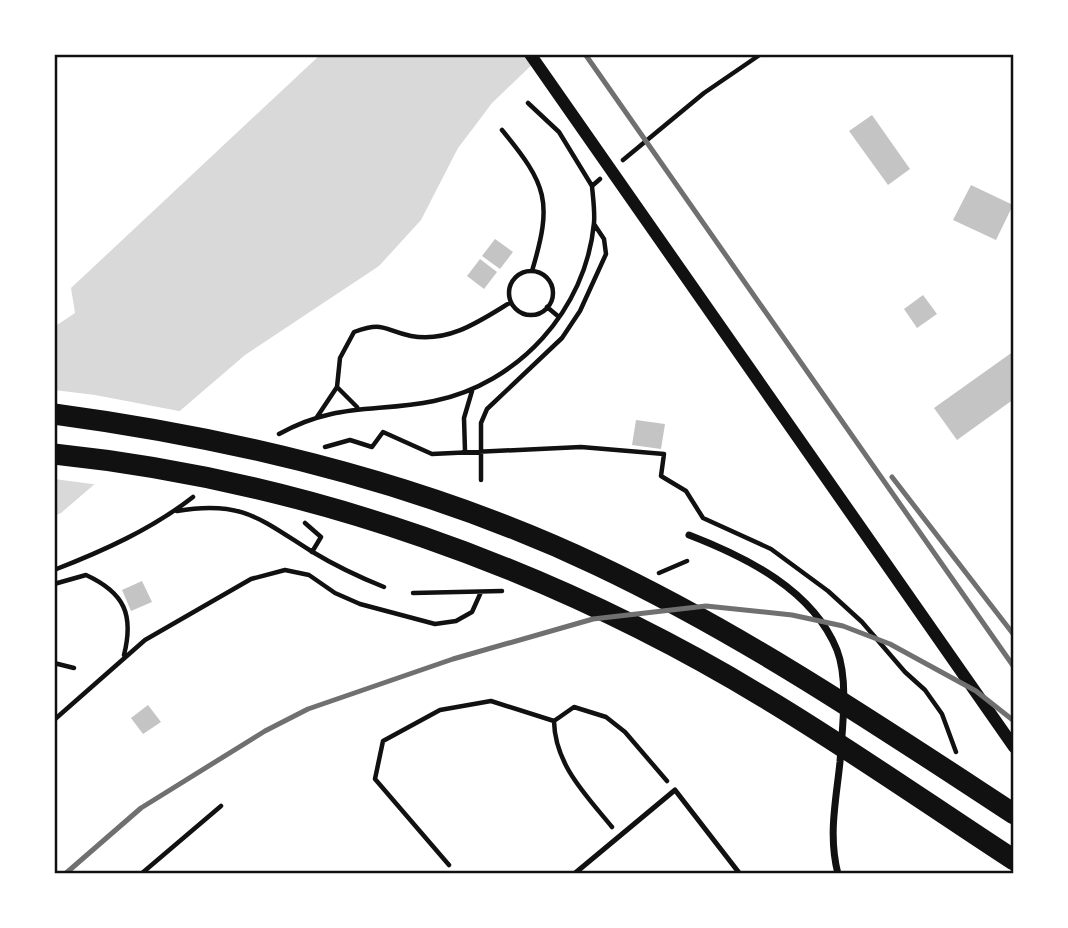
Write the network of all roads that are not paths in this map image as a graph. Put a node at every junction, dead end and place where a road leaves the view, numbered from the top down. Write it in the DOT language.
graph roads {
  1 [pos="530,54"];
  2 [pos="54,414"];
  3 [pos="54,454"];
  4 [pos="689,536"];
  5 [pos="1014,747"];
  6 [pos="1014,814"];
  7 [pos="1014,860"];
  8 [pos="574,874"];
  9 [pos="740,874"];
  10 [pos="838,874"];
  1 -- 5 [label="street"];
  2 -- 6 [label="highway"];
  3 -- 7 [label="highway"];
  4 -- 10 [label="street"];
  8 -- 9 [label="lane"];
}
